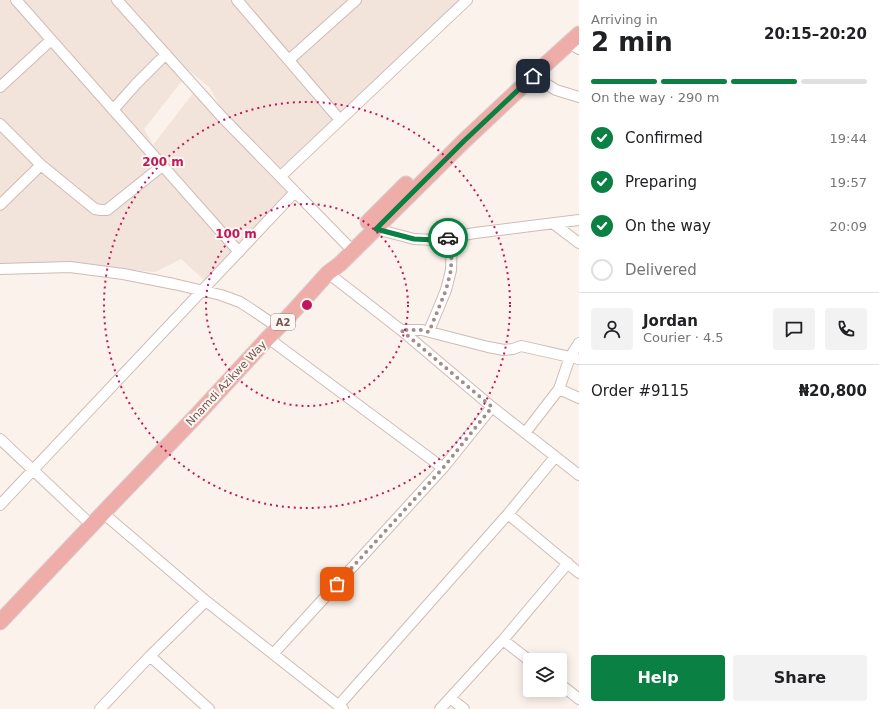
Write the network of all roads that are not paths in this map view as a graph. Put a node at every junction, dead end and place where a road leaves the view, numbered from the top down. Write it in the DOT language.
graph roads {
  1 [pos="16,0"];
  2 [pos="117,0"];
  3 [pos="356,0"];
  4 [pos="467,0"];
  5 [pos="240,1"];
  6 [pos="579,22"];
  7 [pos="51,40"];
  8 [pos="576,42"];
  9 [pos="166,54"];
  10 [pos="288,60"];
  11 [pos="533,76"];
  12 [pos="0,87"];
  13 [pos="579,97"];
  14 [pos="114,110"];
  15 [pos="340,120"];
  16 [pos="0,124"];
  17 [pos="41,165"];
  18 [pos="162,166"];
  19 [pos="281,176"];
  20 [pos="295,192"];
  21 [pos="0,205"];
  22 [pos="579,220"];
  23 [pos="554,224"];
  24 [pos="376,229"];
  25 [pos="452,237"];
  26 [pos="579,243"];
  27 [pos="347,245"];
  28 [pos="239,252"];
  29 [pos="0,269"];
  30 [pos="328,272"];
  31 [pos="202,290"];
  32 [pos="270,322"];
  33 [pos="401,330"];
  34 [pos="429,332"];
  35 [pos="268,338"];
  36 [pos="579,343"];
  37 [pos="574,358"];
  38 [pos="558,389"];
  39 [pos="579,398"];
  40 [pos="492,407"];
  41 [pos="525,433"];
  42 [pos="0,439"];
  43 [pos="555,457"];
  44 [pos="443,468"];
  45 [pos="33,469"];
  46 [pos="579,475"];
  47 [pos="0,505"];
  48 [pos="103,513"];
  49 [pos="508,514"];
  50 [pos="85,519"];
  51 [pos="568,563"];
  52 [pos="579,572"];
  53 [pos="206,601"];
  54 [pos="0,610"];
  55 [pos="0,622"];
  56 [pos="503,640"];
  57 [pos="273,654"];
  58 [pos="150,656"];
  59 [pos="523,656"];
  60 [pos="567,690"];
  61 [pos="450,698"];
  62 [pos="579,699"];
  63 [pos="203,707"];
  64 [pos="341,707"];
  65 [pos="100,709"];
  66 [pos="440,709"];
  67 [pos="464,709"];
  1 -- 7 [label="street"];
  2 -- 9 [label="street"];
  3 -- 10 [label="street"];
  4 -- 15 [label="street"];
  5 -- 10 [label="street"];
  6 -- 27 [label="highway, Nnamdi Azikwe Way / A2"];
  7 -- 12 [label="street"];
  7 -- 14 [label="street"];
  8 -- 11 [label="highway, Nnamdi Azikwe Way / A2"];
  9 -- 14 [label="street"];
  9 -- 19 [label="street"];
  10 -- 15 [label="street"];
  11 -- 13 [label="street"];
  11 -- 24 [label="highway, Nnamdi Azikwe Way / A2"];
  14 -- 18 [label="street"];
  15 -- 19 [label="street"];
  16 -- 17 [label="street"];
  17 -- 18 [label="street"];
  17 -- 21 [label="street"];
  18 -- 28 [label="street"];
  19 -- 20 [label="street"];
  20 -- 27 [label="street"];
  20 -- 28 [label="street"];
  22 -- 23 [label="street"];
  23 -- 25 [label="street"];
  23 -- 26 [label="street"];
  24 -- 25 [label="street"];
  24 -- 30 [label="highway, Nnamdi Azikwe Way / A2"];
  25 -- 34 [label="street"];
  27 -- 32 [label="highway, Nnamdi Azikwe Way / A2"];
  28 -- 31 [label="street"];
  29 -- 31 [label="street"];
  30 -- 33 [label="street"];
  30 -- 35 [label="highway, Nnamdi Azikwe Way / A2"];
  31 -- 32 [label="street"];
  31 -- 45 [label="street"];
  32 -- 50 [label="highway, Nnamdi Azikwe Way / A2"];
  33 -- 34 [label="street"];
  33 -- 40 [label="street"];
  34 -- 37 [label="street"];
  35 -- 44 [label="street"];
  35 -- 48 [label="highway, Nnamdi Azikwe Way / A2"];
  36 -- 37 [label="street"];
  37 -- 38 [label="street"];
  38 -- 39 [label="street"];
  38 -- 41 [label="street"];
  40 -- 41 [label="street"];
  40 -- 44 [label="street"];
  41 -- 43 [label="street"];
  42 -- 45 [label="street"];
  43 -- 46 [label="street"];
  43 -- 49 [label="street"];
  44 -- 57 [label="street"];
  45 -- 47 [label="street"];
  45 -- 50 [label="street"];
  48 -- 53 [label="street"];
  48 -- 55 [label="highway, Nnamdi Azikwe Way / A2"];
  49 -- 51 [label="street"];
  49 -- 64 [label="street"];
  50 -- 54 [label="highway, Nnamdi Azikwe Way / A2"];
  51 -- 52 [label="street"];
  51 -- 56 [label="street"];
  53 -- 57 [label="street"];
  53 -- 58 [label="street"];
  56 -- 59 [label="street"];
  56 -- 61 [label="street"];
  57 -- 64 [label="street"];
  58 -- 63 [label="street"];
  58 -- 65 [label="street"];
  60 -- 62 [label="street"];
  61 -- 66 [label="street"];
  61 -- 67 [label="street"];
}
